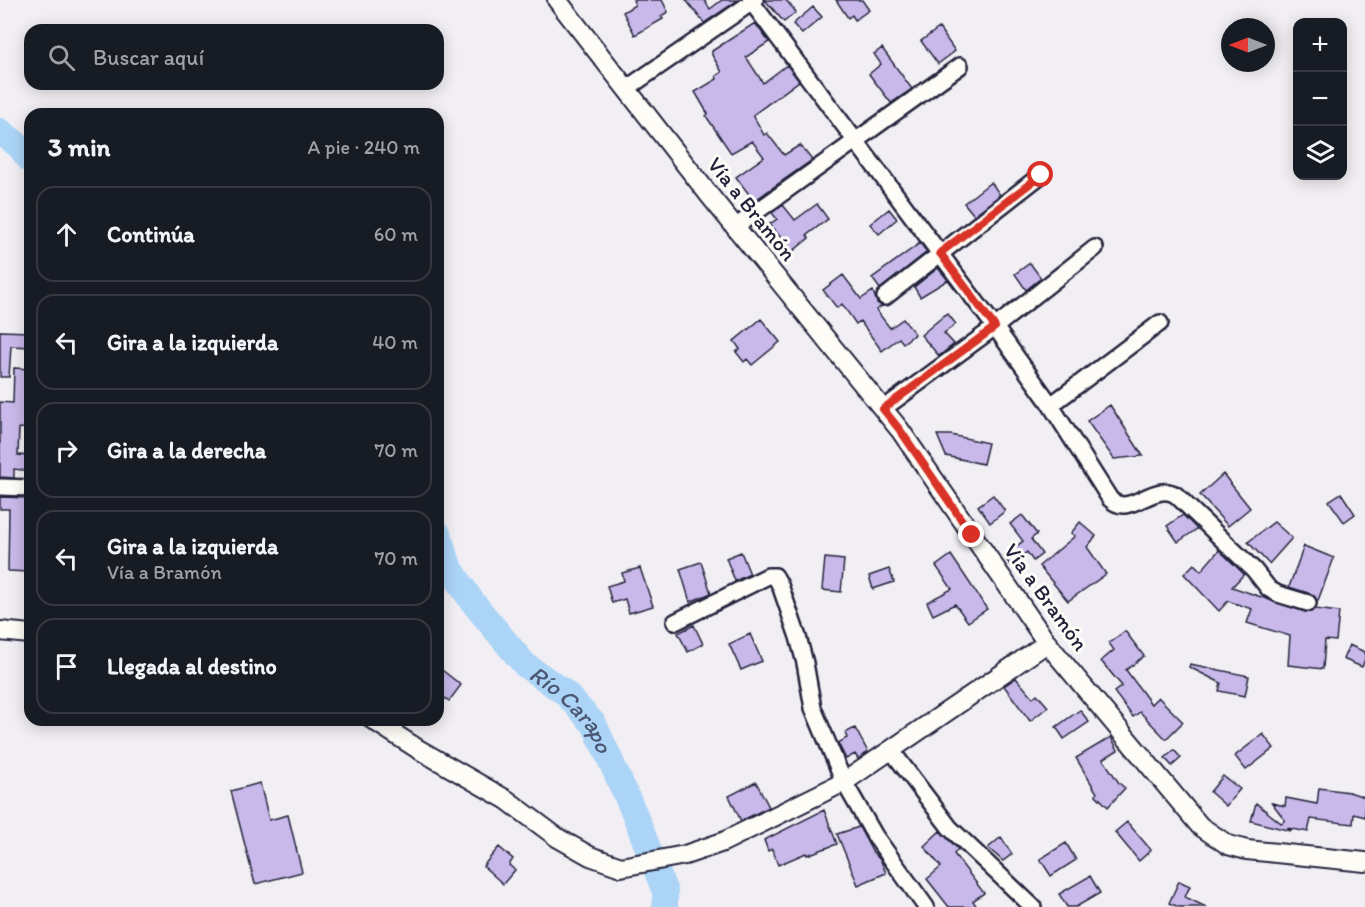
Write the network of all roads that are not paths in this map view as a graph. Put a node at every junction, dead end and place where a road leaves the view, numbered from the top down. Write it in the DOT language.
graph roads {
  1 [pos="556,0"];
  2 [pos="753,1"];
  3 [pos="960,66"];
  4 [pos="626,89"];
  5 [pos="856,141"];
  6 [pos="1041,175"];
  7 [pos="735,227"];
  8 [pos="1095,248"];
  9 [pos="940,253"];
  10 [pos="885,297"];
  11 [pos="1160,323"];
  12 [pos="995,327"];
  13 [pos="1051,405"];
  14 [pos="883,409"];
  15 [pos="0,487"];
  16 [pos="24,488"];
  17 [pos="1308,603"];
  18 [pos="675,622"];
  19 [pos="0,631"];
  20 [pos="24,633"];
  21 [pos="1047,643"];
  22 [pos="382,726"];
  23 [pos="891,750"];
  24 [pos="844,782"];
  25 [pos="1365,862"];
  26 [pos="926,907"];
  27 [pos="1033,907"];
  1 -- 4 [label="street, Vía a Bramón"];
  2 -- 4 [label="street"];
  2 -- 5 [label="street"];
  3 -- 5 [label="street"];
  4 -- 7 [label="street, Vía a Bramón"];
  5 -- 7 [label="street"];
  5 -- 9 [label="street"];
  6 -- 9 [label="street"];
  7 -- 14 [label="street, Vía a Bramón"];
  8 -- 12 [label="street"];
  9 -- 10 [label="street"];
  9 -- 12 [label="street"];
  11 -- 13 [label="street"];
  12 -- 13 [label="street"];
  12 -- 14 [label="street"];
  13 -- 17 [label="street"];
  14 -- 21 [label="street, Vía a Bramón"];
  15 -- 16 [label="street"];
  18 -- 24 [label="street"];
  19 -- 20 [label="street"];
  21 -- 23 [label="street"];
  21 -- 25 [label="street, Vía a Bramón"];
  22 -- 24 [label="street"];
  23 -- 24 [label="street"];
  23 -- 27 [label="street"];
  24 -- 26 [label="street"];
}
